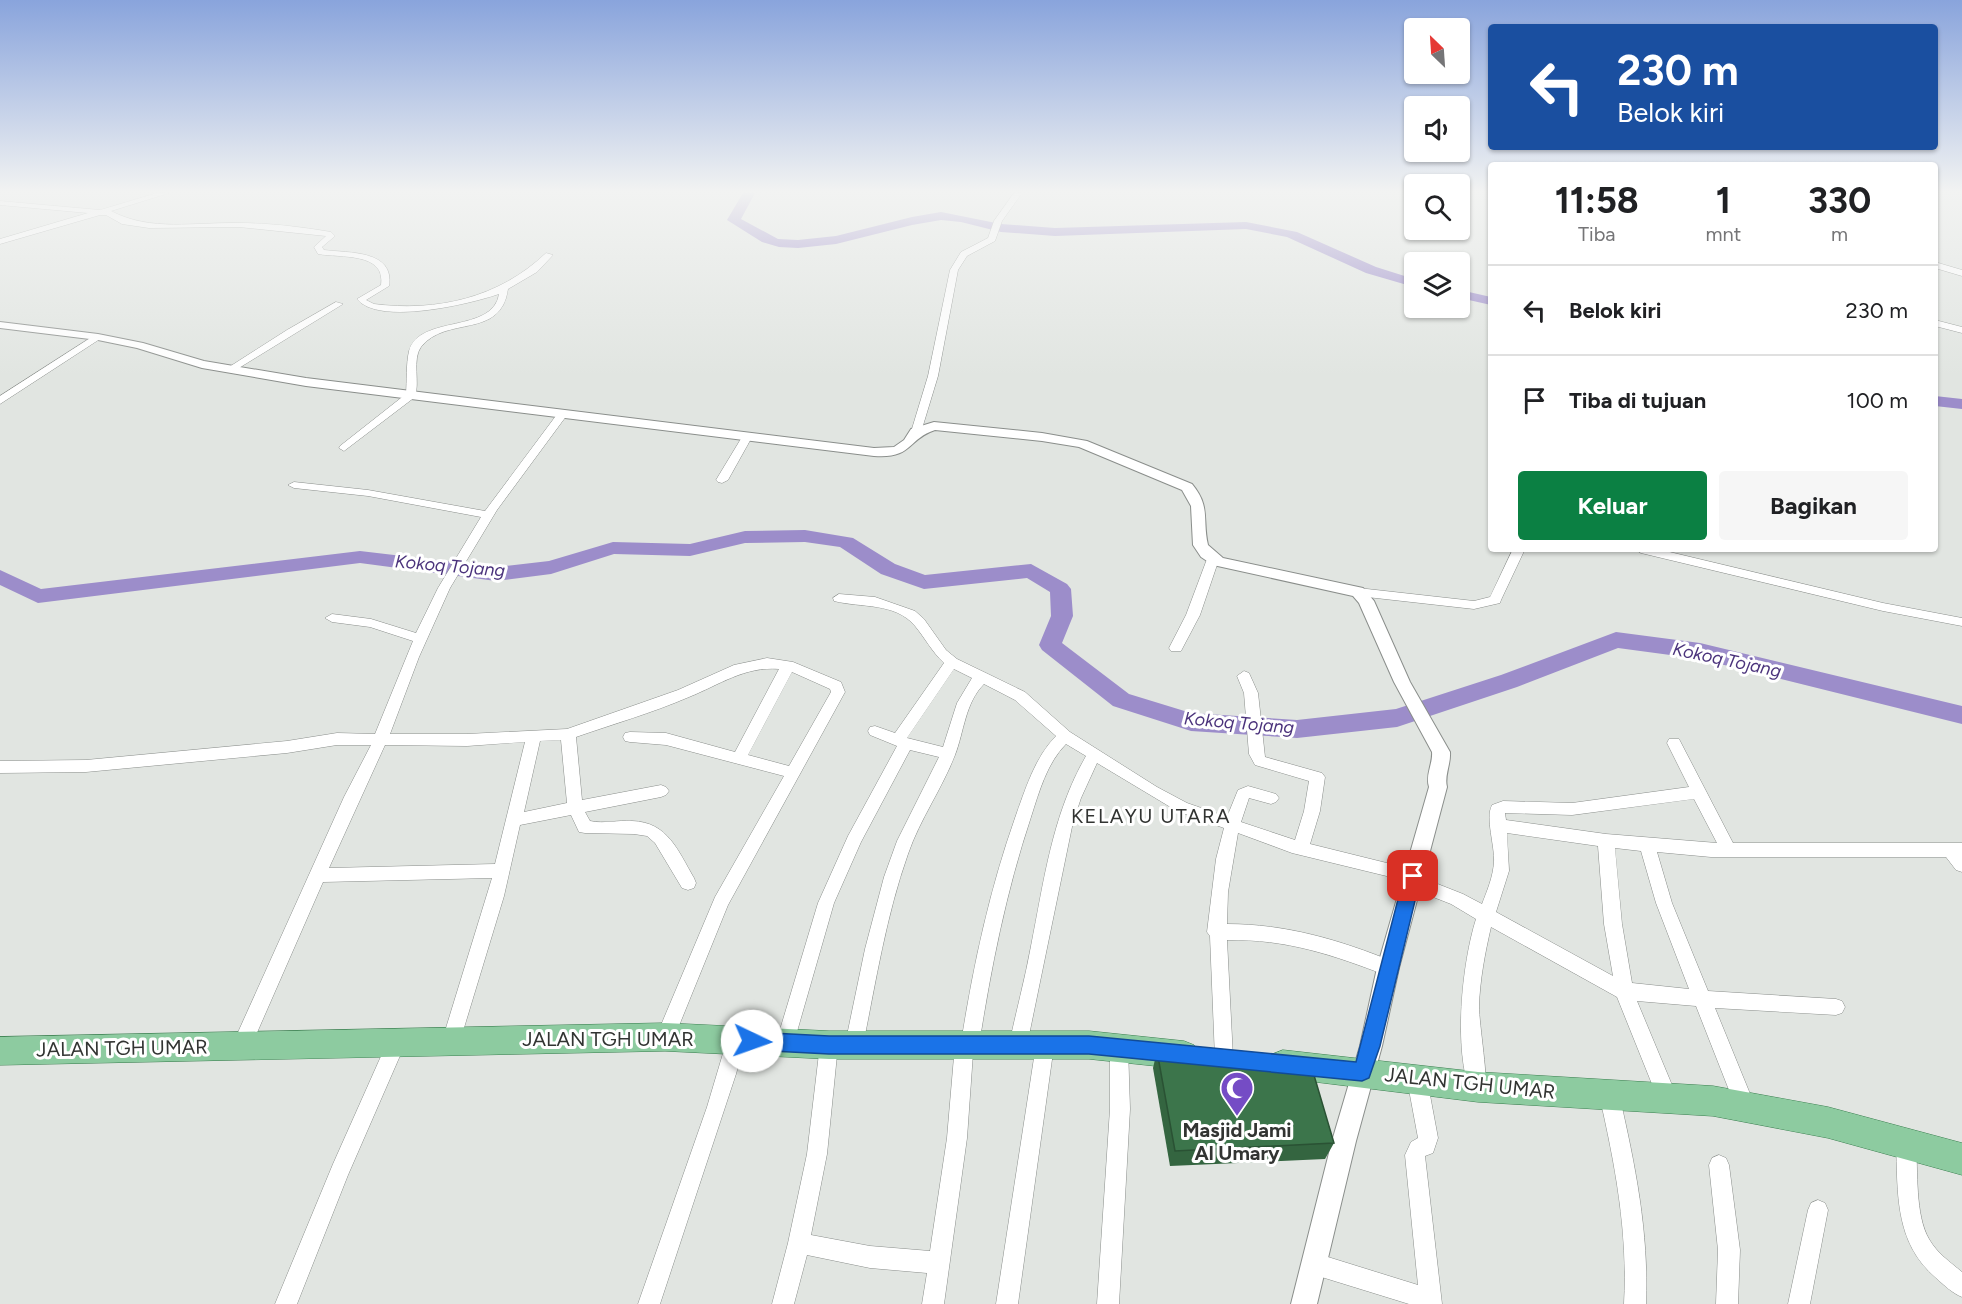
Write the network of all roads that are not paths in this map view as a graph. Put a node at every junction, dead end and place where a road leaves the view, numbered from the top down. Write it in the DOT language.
graph roads {
  1 [pos="336,254"];
  2 [pos="964,254"];
  3 [pos="549,255"];
  4 [pos="1938,266"];
  5 [pos="1962,273"];
  6 [pos="504,289"];
  7 [pos="339,304"];
  8 [pos="1938,324"];
  9 [pos="0,325"];
  10 [pos="1962,330"];
  11 [pos="98,337"];
  12 [pos="231,369"];
  13 [pos="411,395"];
  14 [pos="0,401"];
  15 [pos="562,416"];
  16 [pos="916,432"];
  17 [pos="747,437"];
  18 [pos="344,448"];
  19 [pos="722,480"];
  20 [pos="294,485"];
  21 [pos="488,515"];
  22 [pos="1518,552"];
  23 [pos="1654,552"];
  24 [pos="1213,559"];
  25 [pos="1358,592"];
  26 [pos="839,598"];
  27 [pos="332,618"];
  28 [pos="1962,622"];
  29 [pos="420,639"];
  30 [pos="1176,648"];
  31 [pos="952,662"];
  32 [pos="788,665"];
  33 [pos="1244,676"];
  34 [pos="982,677"];
  35 [pos="875,731"];
  36 [pos="568,734"];
  37 [pos="1065,736"];
  38 [pos="630,737"];
  39 [pos="533,738"];
  40 [pos="380,741"];
  41 [pos="902,742"];
  42 [pos="1674,743"];
  43 [pos="1095,753"];
  44 [pos="948,754"];
  45 [pos="740,758"];
  46 [pos="0,767"];
  47 [pos="791,772"];
  48 [pos="661,791"];
  49 [pos="1700,792"];
  50 [pos="1271,798"];
  51 [pos="575,808"];
  52 [pos="514,820"];
  53 [pos="1232,826"];
  54 [pos="1500,826"];
  55 [pos="1606,841"];
  56 [pos="1647,845"];
  57 [pos="1301,848"];
  58 [pos="1728,850"];
  59 [pos="1956,850"];
  60 [pos="1962,865"];
  61 [pos="501,871"];
  62 [pos="317,875"];
  63 [pos="1412,879"];
  64 [pos="688,883"];
  65 [pos="1486,915"];
  66 [pos="1216,932"];
  67 [pos="1388,968"];
  68 [pos="1624,991"];
  69 [pos="1701,998"];
  70 [pos="1836,1007"];
  71 [pos="665,1037"];
  72 [pos="736,1040"];
  73 [pos="451,1041"];
  74 [pos="397,1042"];
  75 [pos="785,1043"];
  76 [pos="242,1045"];
  77 [pos="842,1045"];
  78 [pos="967,1045"];
  79 [pos="1031,1045"];
  80 [pos="1119,1048"];
  81 [pos="0,1051"];
  82 [pos="1243,1060"];
  83 [pos="1362,1072"];
  84 [pos="1417,1079"];
  85 [pos="1478,1087"];
  86 [pos="1609,1094"];
  87 [pos="1667,1097"];
  88 [pos="1745,1106"];
  89 [pos="1906,1143"];
  90 [pos="1962,1159"];
  91 [pos="1719,1165"];
  92 [pos="1818,1210"];
  93 [pos="800,1243"];
  94 [pos="939,1263"];
  95 [pos="1315,1264"];
  96 [pos="1962,1286"];
  97 [pos="1431,1302"];
  98 [pos="286,1304"];
  99 [pos="649,1304"];
  100 [pos="783,1304"];
  101 [pos="933,1304"];
  102 [pos="1007,1304"];
  103 [pos="1108,1304"];
  104 [pos="1304,1304"];
  105 [pos="1635,1304"];
  106 [pos="1727,1304"];
  107 [pos="1799,1304"];
  1 -- 6 [label="street"];
  2 -- 16 [label="street"];
  3 -- 6 [label="street"];
  4 -- 5 [label="street"];
  6 -- 13 [label="street"];
  7 -- 12 [label="street"];
  8 -- 10 [label="street"];
  9 -- 11 [label="street"];
  11 -- 12 [label="street"];
  11 -- 14 [label="street"];
  12 -- 13 [label="street"];
  13 -- 15 [label="street"];
  13 -- 18 [label="street"];
  15 -- 17 [label="street"];
  15 -- 21 [label="street"];
  16 -- 17 [label="street"];
  16 -- 24 [label="street"];
  17 -- 19 [label="street"];
  20 -- 21 [label="street"];
  21 -- 29 [label="street"];
  22 -- 25 [label="street"];
  23 -- 28 [label="street"];
  24 -- 25 [label="street"];
  24 -- 30 [label="street"];
  25 -- 63 [label="street"];
  26 -- 31 [label="street"];
  27 -- 29 [label="street"];
  29 -- 40 [label="street"];
  31 -- 34 [label="street"];
  31 -- 41 [label="street"];
  32 -- 36 [label="street"];
  32 -- 45 [label="street"];
  32 -- 47 [label="street"];
  33 -- 57 [label="street"];
  34 -- 37 [label="street"];
  34 -- 44 [label="street"];
  35 -- 41 [label="street"];
  36 -- 39 [label="street"];
  36 -- 51 [label="street"];
  37 -- 43 [label="street"];
  37 -- 78 [label="street"];
  38 -- 45 [label="street"];
  39 -- 40 [label="street"];
  39 -- 52 [label="street"];
  40 -- 46 [label="street"];
  40 -- 62 [label="street"];
  41 -- 44 [label="street"];
  41 -- 75 [label="street"];
  42 -- 49 [label="street"];
  43 -- 53 [label="street"];
  43 -- 79 [label="street"];
  44 -- 77 [label="street"];
  45 -- 47 [label="street"];
  47 -- 71 [label="street"];
  48 -- 51 [label="street"];
  49 -- 54 [label="street"];
  49 -- 58 [label="street"];
  50 -- 53 [label="street"];
  51 -- 52 [label="street"];
  51 -- 64 [label="street"];
  52 -- 61 [label="street"];
  53 -- 57 [label="street"];
  53 -- 66 [label="street"];
  54 -- 55 [label="street"];
  54 -- 65 [label="street"];
  55 -- 56 [label="street"];
  55 -- 68 [label="street"];
  56 -- 58 [label="street"];
  56 -- 69 [label="street"];
  57 -- 63 [label="street"];
  58 -- 59 [label="street"];
  59 -- 60 [label="street"];
  61 -- 62 [label="street"];
  61 -- 73 [label="street"];
  62 -- 76 [label="street"];
  63 -- 65 [label="street"];
  63 -- 67 [label="street"];
  65 -- 68 [label="street"];
  65 -- 85 [label="street"];
  66 -- 67 [label="street"];
  66 -- 82 [label="street"];
  67 -- 83 [label="street"];
  68 -- 69 [label="street"];
  68 -- 87 [label="street"];
  69 -- 70 [label="street"];
  69 -- 88 [label="street"];
  71 -- 72 [label="main road, JALAN TGH UMAR"];
  71 -- 73 [label="main road, JALAN TGH UMAR"];
  72 -- 75 [label="main road, JALAN TGH UMAR"];
  72 -- 99 [label="street"];
  73 -- 74 [label="main road, JALAN TGH UMAR"];
  74 -- 76 [label="main road, JALAN TGH UMAR"];
  74 -- 98 [label="street"];
  75 -- 77 [label="main road, JALAN TGH UMAR"];
  76 -- 81 [label="main road, JALAN TGH UMAR"];
  77 -- 78 [label="main road, JALAN TGH UMAR"];
  77 -- 93 [label="street"];
  78 -- 79 [label="main road, JALAN TGH UMAR"];
  78 -- 94 [label="street"];
  79 -- 80 [label="main road, JALAN TGH UMAR"];
  79 -- 102 [label="street"];
  80 -- 82 [label="main road, JALAN TGH UMAR"];
  80 -- 103 [label="street"];
  82 -- 83 [label="main road, JALAN TGH UMAR"];
  83 -- 84 [label="main road, JALAN TGH UMAR"];
  83 -- 95 [label="street"];
  84 -- 85 [label="main road, JALAN TGH UMAR"];
  84 -- 97 [label="street"];
  85 -- 86 [label="main road, JALAN TGH UMAR"];
  86 -- 87 [label="main road, JALAN TGH UMAR"];
  86 -- 105 [label="street"];
  87 -- 88 [label="main road, JALAN TGH UMAR"];
  88 -- 89 [label="main road, JALAN TGH UMAR"];
  89 -- 90 [label="main road, JALAN TGH UMAR"];
  89 -- 96 [label="street"];
  91 -- 106 [label="street"];
  92 -- 107 [label="street"];
  93 -- 94 [label="street"];
  93 -- 100 [label="street"];
  94 -- 101 [label="street"];
  95 -- 97 [label="street"];
  95 -- 104 [label="street"];
}
